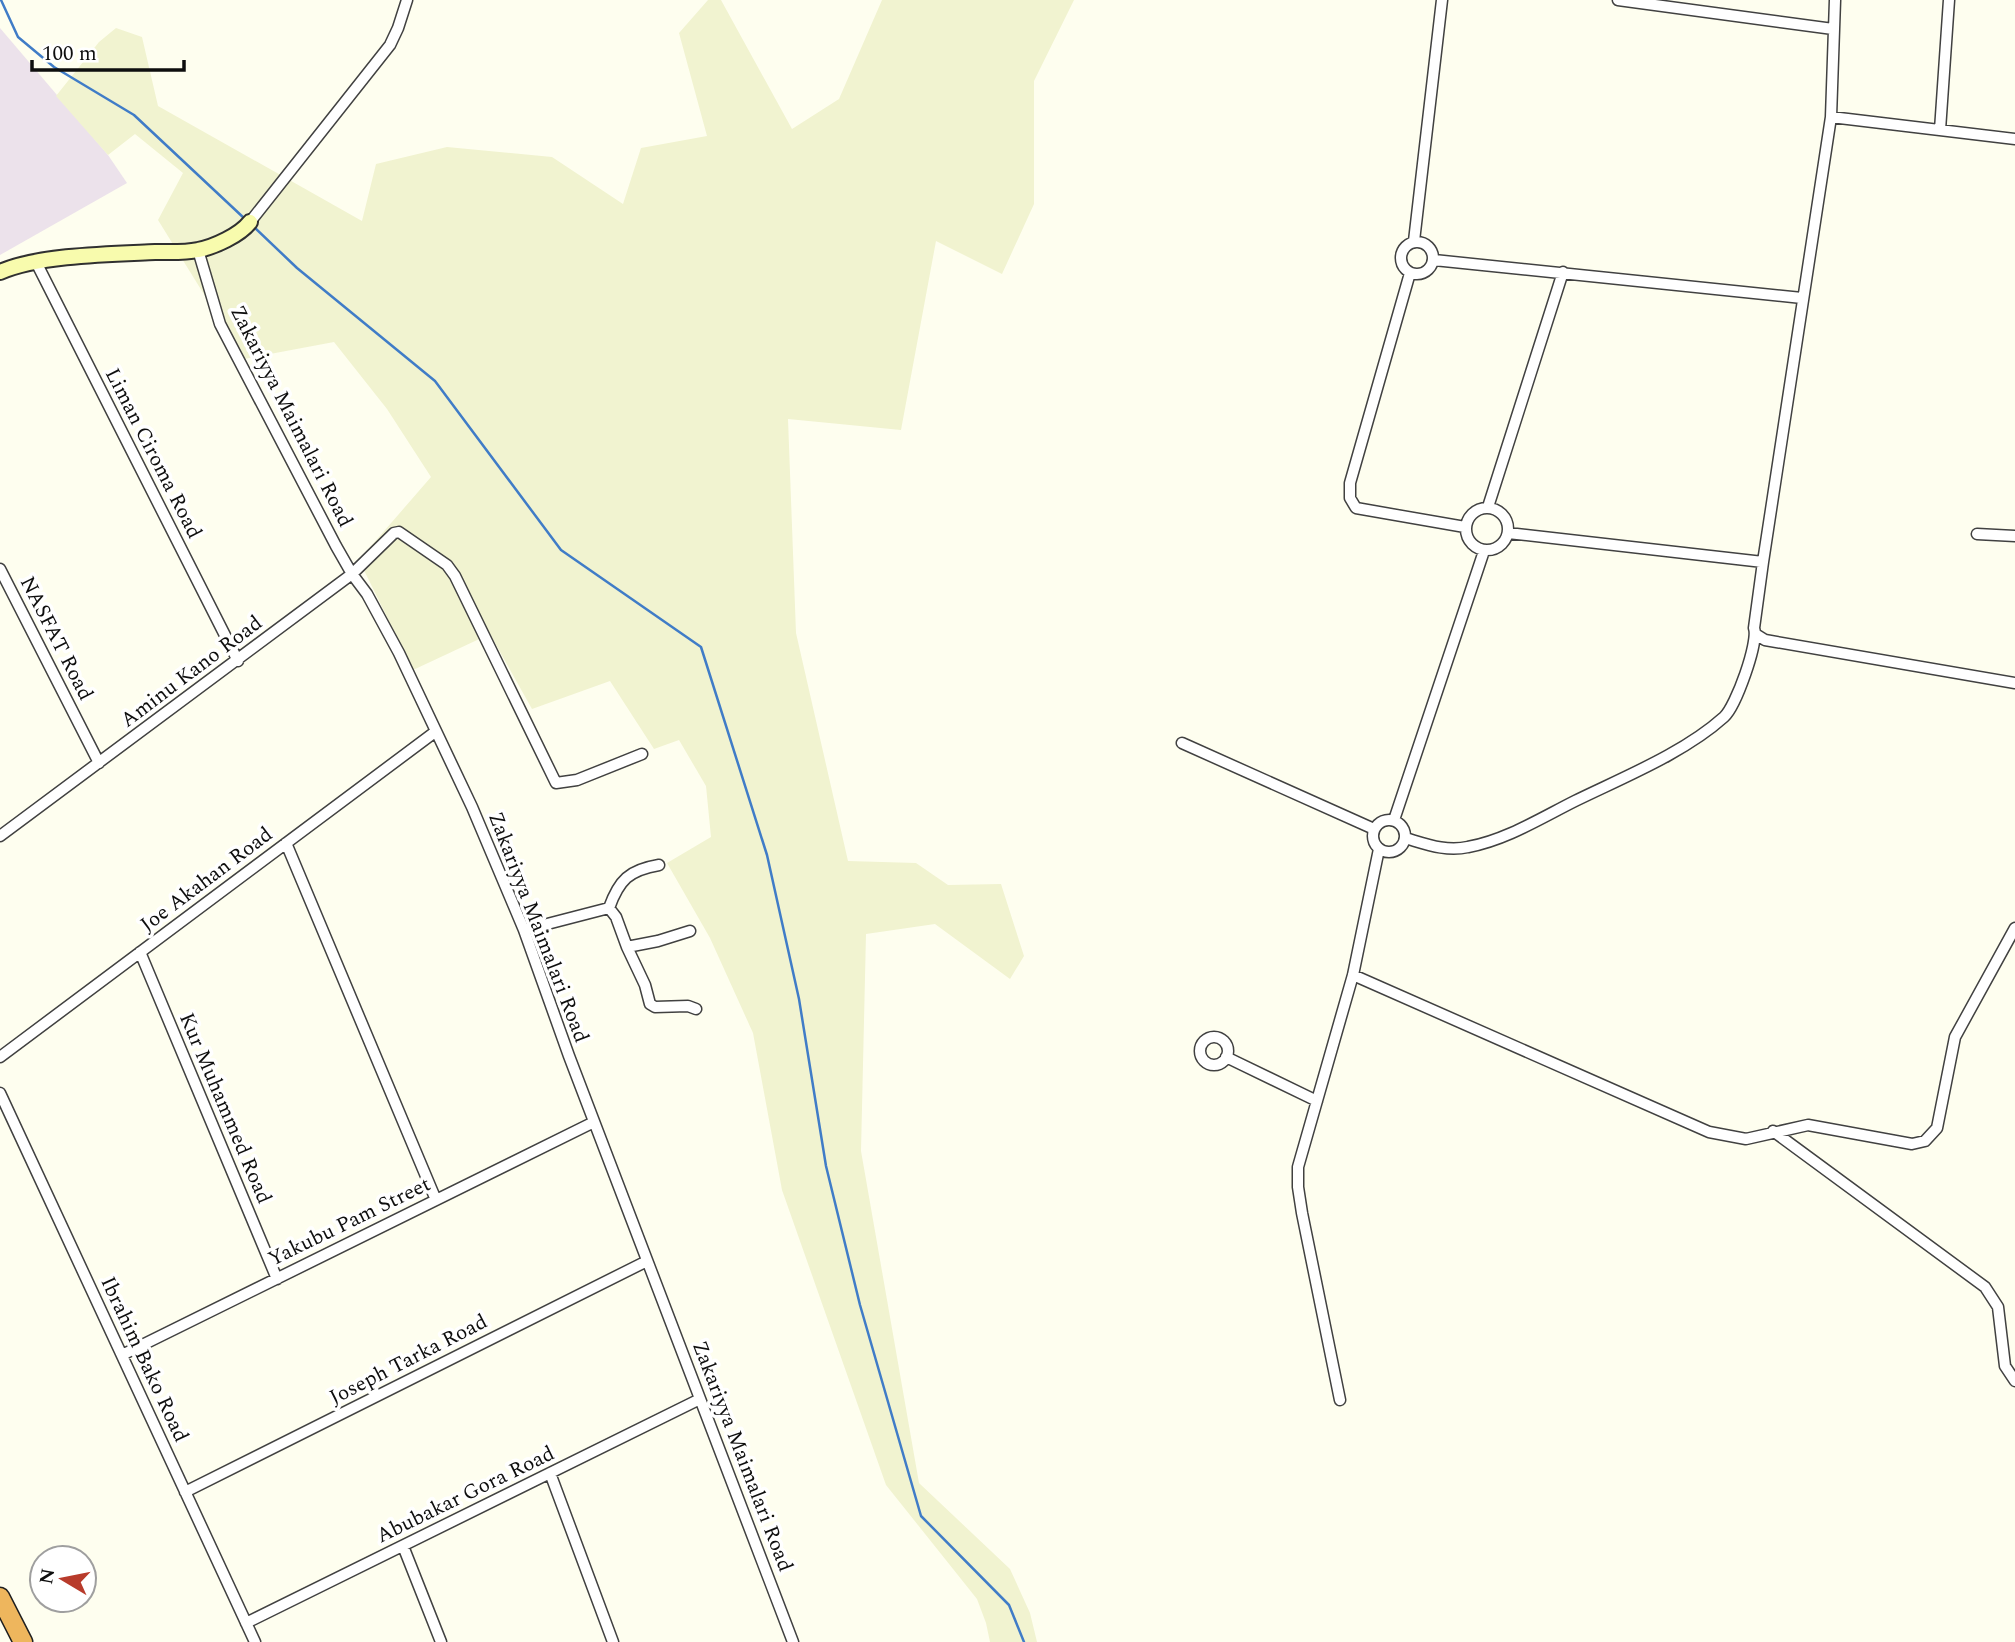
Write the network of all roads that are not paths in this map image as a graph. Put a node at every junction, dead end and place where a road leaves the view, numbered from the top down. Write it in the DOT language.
graph roads {
  1 [pos="407,0"];
  2 [pos="1442,0"];
  3 [pos="1618,0"];
  4 [pos="1835,0"];
  5 [pos="1949,0"];
  6 [pos="1833,29"];
  7 [pos="1830,117"];
  8 [pos="1940,130"];
  9 [pos="2015,139"];
  10 [pos="247,226"];
  11 [pos="1414,241"];
  12 [pos="198,250"];
  13 [pos="1434,260"];
  14 [pos="36,262"];
  15 [pos="0,272"];
  16 [pos="1563,272"];
  17 [pos="1410,273"];
  18 [pos="1802,298"];
  19 [pos="1488,508"];
  20 [pos="1465,527"];
  21 [pos="1508,533"];
  22 [pos="1977,534"];
  23 [pos="2015,536"];
  24 [pos="1484,551"];
  25 [pos="1763,562"];
  26 [pos="0,569"];
  27 [pos="352,574"];
  28 [pos="1757,635"];
  29 [pos="238,661"];
  30 [pos="2015,683"];
  31 [pos="435,732"];
  32 [pos="1182,743"];
  33 [pos="642,754"];
  34 [pos="99,763"];
  35 [pos="1394,820"];
  36 [pos="1374,829"];
  37 [pos="0,836"];
  38 [pos="1405,838"];
  39 [pos="286,843"];
  40 [pos="1379,849"];
  41 [pos="659,865"];
  42 [pos="609,908"];
  43 [pos="2015,928"];
  44 [pos="524,930"];
  45 [pos="690,931"];
  46 [pos="626,947"];
  47 [pos="140,952"];
  48 [pos="1353,975"];
  49 [pos="696,1009"];
  50 [pos="0,1057"];
  51 [pos="1226,1057"];
  52 [pos="0,1093"];
  53 [pos="1317,1101"];
  54 [pos="594,1122"];
  55 [pos="1773,1131"];
  56 [pos="436,1200"];
  57 [pos="647,1261"];
  58 [pos="277,1279"];
  59 [pos="122,1355"];
  60 [pos="2015,1381"];
  61 [pos="700,1399"];
  62 [pos="1340,1400"];
  63 [pos="550,1473"];
  64 [pos="185,1492"];
  65 [pos="403,1546"];
  66 [pos="0,1597"];
  67 [pos="246,1623"];
  68 [pos="0,1624"];
  69 [pos="9,1642"];
  70 [pos="23,1642"];
  71 [pos="255,1642"];
  72 [pos="441,1642"];
  73 [pos="613,1642"];
  74 [pos="793,1642"];
  1 -- 10 [label="street"];
  2 -- 11 [label="street"];
  3 -- 6 [label="street"];
  4 -- 6 [label="street"];
  5 -- 8 [label="street"];
  6 -- 7 [label="street"];
  7 -- 8 [label="street"];
  7 -- 18 [label="street"];
  8 -- 9 [label="street"];
  10 -- 12 [label="street"];
  11 -- 13 [label="street"];
  11 -- 17 [label="street"];
  12 -- 14 [label="street"];
  12 -- 27 [label="street, Zakariyya Maimalari Road"];
  13 -- 16 [label="street"];
  13 -- 17 [label="street"];
  14 -- 15 [label="street"];
  14 -- 29 [label="street, Liman Ciroma Road"];
  16 -- 18 [label="street"];
  16 -- 19 [label="street"];
  17 -- 20 [label="street"];
  18 -- 25 [label="street"];
  19 -- 20 [label="street"];
  19 -- 21 [label="street"];
  20 -- 24 [label="street"];
  21 -- 24 [label="street"];
  21 -- 25 [label="street"];
  22 -- 23 [label="street"];
  24 -- 35 [label="street"];
  25 -- 28 [label="street"];
  26 -- 34 [label="street, NASFAT Road"];
  27 -- 29 [label="street, Aminu Kano Road"];
  27 -- 31 [label="street, Zakariyya Maimalari Road"];
  27 -- 33 [label="street, Aminu Kano Road"];
  28 -- 30 [label="street"];
  28 -- 38 [label="street"];
  29 -- 34 [label="street, Aminu Kano Road"];
  31 -- 39 [label="street, Joe Akahan Road"];
  31 -- 44 [label="street, Zakariyya Maimalari Road"];
  32 -- 36 [label="street"];
  34 -- 37 [label="street, Aminu Kano Road"];
  35 -- 36 [label="street"];
  35 -- 38 [label="street"];
  36 -- 40 [label="street"];
  38 -- 40 [label="street"];
  39 -- 47 [label="street, Joe Akahan Road"];
  39 -- 56 [label="street"];
  40 -- 48 [label="street"];
  41 -- 42 [label="street"];
  42 -- 44 [label="street"];
  42 -- 46 [label="street"];
  43 -- 55 [label="street"];
  44 -- 54 [label="street, Zakariyya Maimalari Road"];
  45 -- 46 [label="street"];
  46 -- 49 [label="street"];
  47 -- 50 [label="street, Joe Akahan Road"];
  47 -- 58 [label="street, Kur Muhammed Road"];
  48 -- 53 [label="street"];
  48 -- 55 [label="street"];
  51 -- 53 [label="street"];
  52 -- 59 [label="street, Ibrahim Bako Road"];
  53 -- 62 [label="street"];
  54 -- 56 [label="street, Yakubu Pam Street"];
  54 -- 57 [label="street, Zakariyya Maimalari Road"];
  55 -- 60 [label="street"];
  56 -- 58 [label="street, Yakubu Pam Street"];
  57 -- 61 [label="street, Zakariyya Maimalari Road"];
  57 -- 64 [label="street, Joseph Tarka Road"];
  58 -- 59 [label="street, Yakubu Pam Street"];
  59 -- 64 [label="street, Ibrahim Bako Road"];
  61 -- 63 [label="street, Abubakar Gora Road"];
  61 -- 74 [label="street, Zakariyya Maimalari Road"];
  63 -- 65 [label="street, Abubakar Gora Road"];
  63 -- 73 [label="street"];
  64 -- 67 [label="street, Ibrahim Bako Road"];
  65 -- 67 [label="street, Abubakar Gora Road"];
  65 -- 72 [label="street"];
  66 -- 70 [label="highway"];
  67 -- 71 [label="street, Ibrahim Bako Road"];
  68 -- 69 [label="highway"];
}
